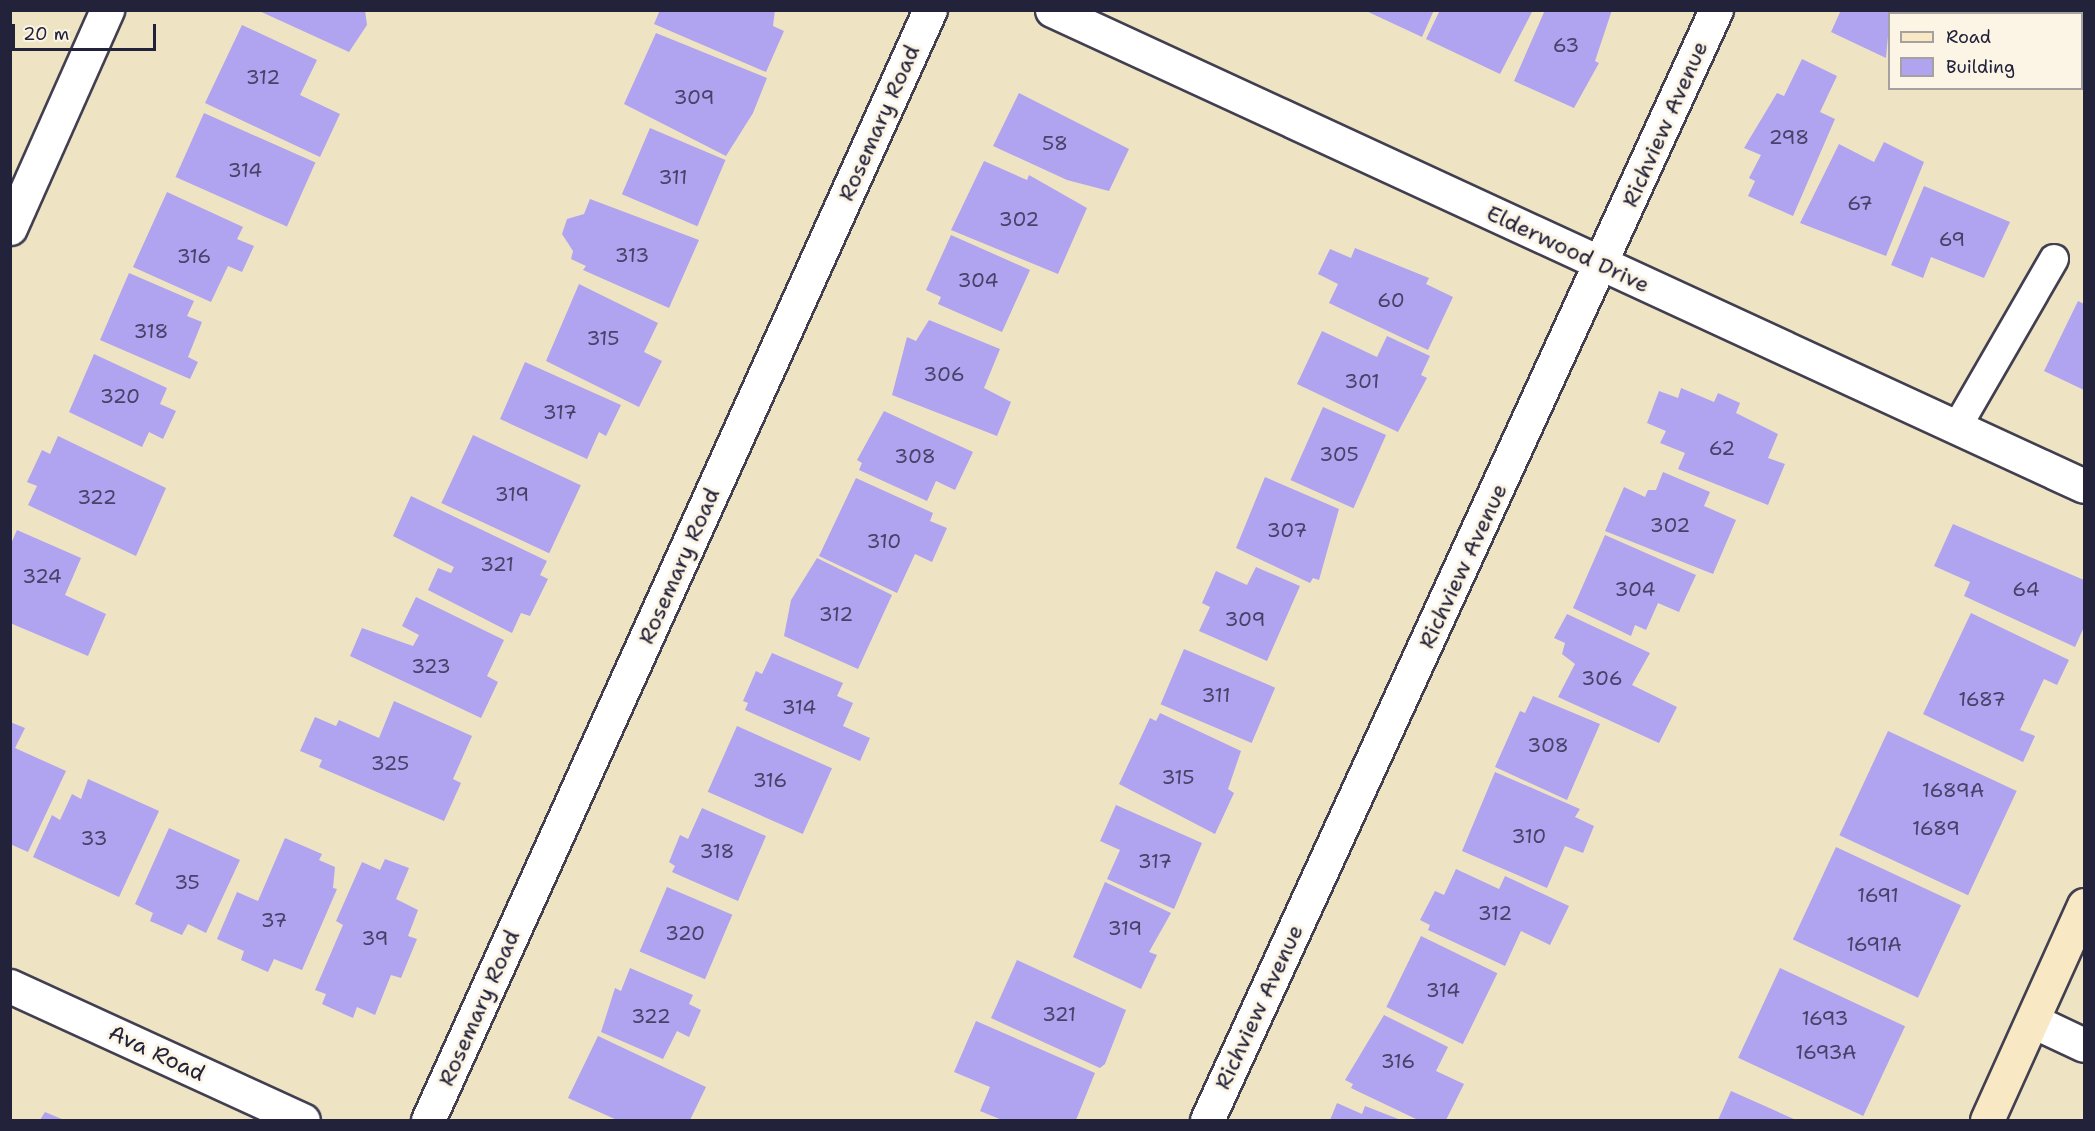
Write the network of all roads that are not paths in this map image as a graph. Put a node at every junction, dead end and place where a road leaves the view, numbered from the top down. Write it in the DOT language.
graph roads {
  1 [pos="107,10"];
  2 [pos="930,10"];
  3 [pos="1052,10"];
  4 [pos="1716,10"];
  5 [pos="10,228"];
  6 [pos="2054,258"];
  7 [pos="1602,264"];
  8 [pos="1957,427"];
  9 [pos="2085,486"];
  10 [pos="2085,905"];
  11 [pos="10,986"];
  12 [pos="2032,1021"];
  13 [pos="2085,1045"];
  14 [pos="303,1120"];
  15 [pos="428,1120"];
  16 [pos="1207,1120"];
  17 [pos="1987,1120"];
  1 -- 5 [label="street"];
  2 -- 15 [label="street, Rosemary Road"];
  3 -- 7 [label="street, Elderwood Drive"];
  4 -- 7 [label="street, Richview Avenue"];
  6 -- 8 [label="lane"];
  7 -- 8 [label="street, Elderwood Drive"];
  7 -- 16 [label="street, Richview Avenue"];
  8 -- 9 [label="street, Elderwood Drive"];
  10 -- 12 [label="main road"];
  11 -- 14 [label="street, Ava Road"];
  12 -- 13 [label="street"];
  12 -- 17 [label="main road"];
}
